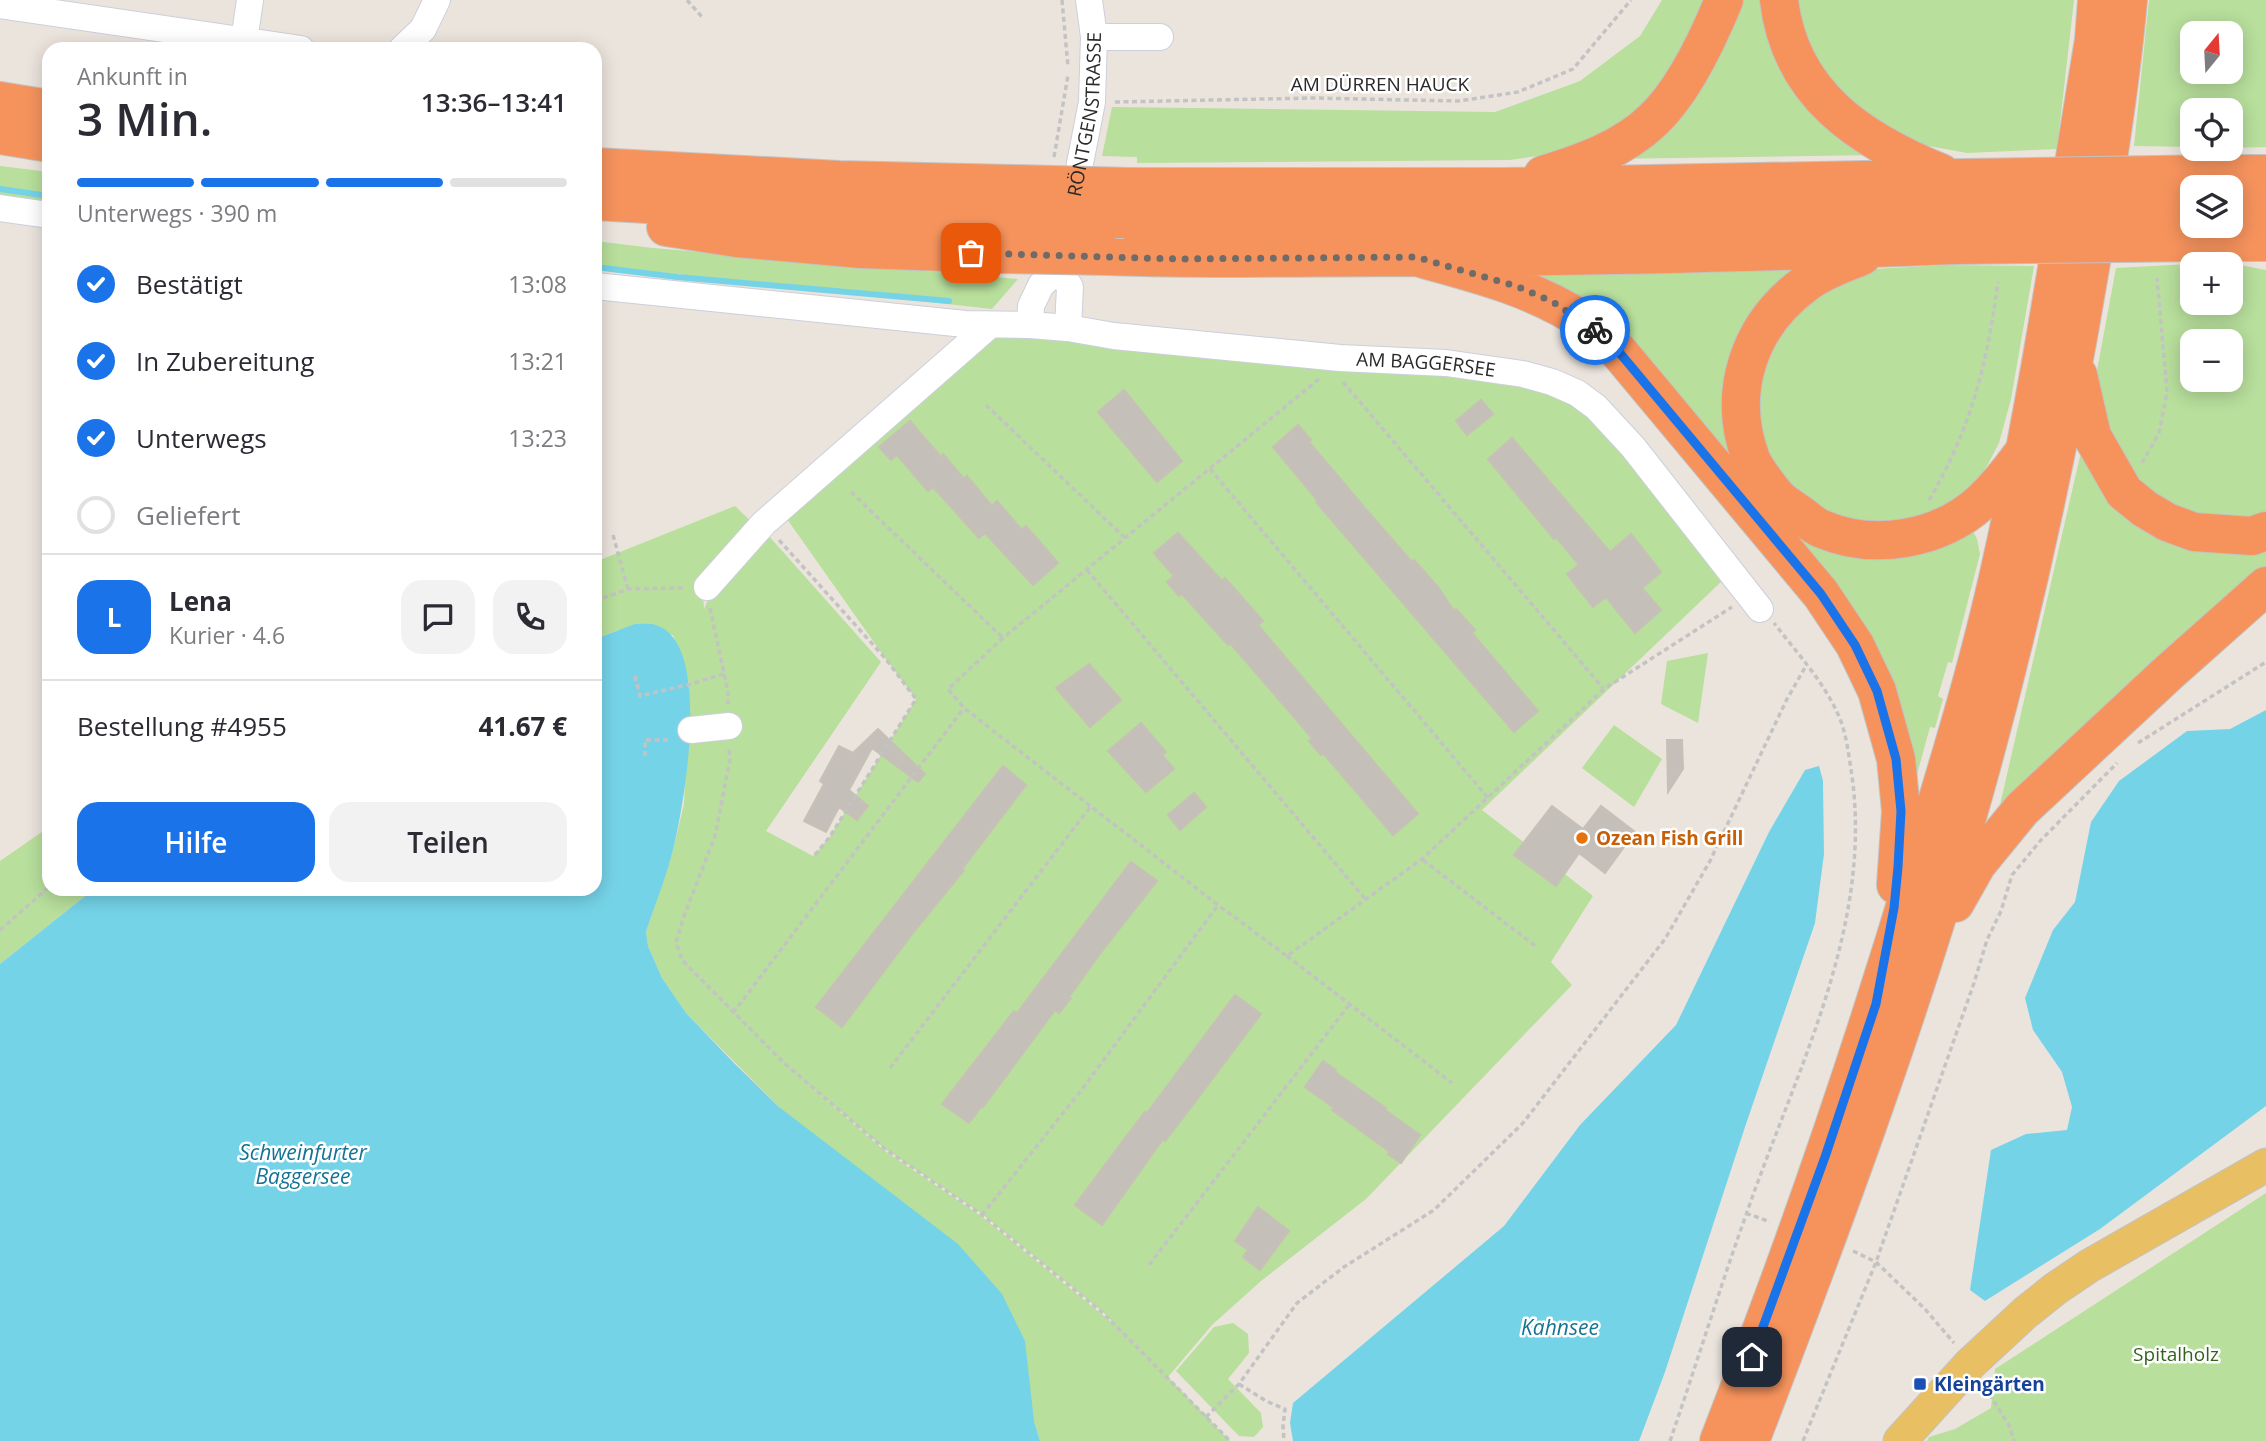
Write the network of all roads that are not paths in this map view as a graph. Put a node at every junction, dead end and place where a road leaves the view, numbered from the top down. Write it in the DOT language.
graph roads {
  1 [pos="250,0"];
  2 [pos="437,0"];
  3 [pos="1089,0"];
  4 [pos="1724,0"];
  5 [pos="1779,0"];
  6 [pos="2086,0"];
  7 [pos="2121,4"];
  8 [pos="0,5"];
  9 [pos="1094,37"];
  10 [pos="1160,37"];
  11 [pos="2094,40"];
  12 [pos="244,41"];
  13 [pos="251,42"];
  14 [pos="409,42"];
  15 [pos="0,102"];
  16 [pos="42,108"];
  17 [pos="0,135"];
  18 [pos="42,142"];
  19 [pos="602,167"];
  20 [pos="2245,180"];
  21 [pos="1504,187"];
  22 [pos="602,201"];
  23 [pos="1128,203"];
  24 [pos="1958,203"];
  25 [pos="2266,206"];
  26 [pos="0,208"];
  27 [pos="42,214"];
  28 [pos="602,215"];
  29 [pos="1005,218"];
  30 [pos="2180,228"];
  31 [pos="2220,238"];
  32 [pos="2243,238"];
  33 [pos="2266,242"];
  34 [pos="1885,247"];
  35 [pos="1416,257"];
  36 [pos="2266,259"];
  37 [pos="1059,269"];
  38 [pos="602,287"];
  39 [pos="990,324"];
  40 [pos="1030,325"];
  41 [pos="1068,328"];
  42 [pos="2075,358"];
  43 [pos="2026,449"];
  44 [pos="2266,531"];
  45 [pos="2266,586"];
  46 [pos="707,587"];
  47 [pos="1755,603"];
  48 [pos="729,726"];
  49 [pos="685,735"];
  50 [pos="1925,956"];
  51 [pos="1876,1004"];
  52 [pos="2266,1165"];
  53 [pos="1719,1441"];
  54 [pos="1750,1441"];
  55 [pos="1900,1441"];
  1 -- 12 [label="street"];
  2 -- 14 [label="street"];
  3 -- 9 [label="street, RÖNTGENSTRASSE"];
  4 -- 21 [label="highway"];
  5 -- 24 [label="highway"];
  6 -- 11 [label="highway"];
  7 -- 11 [label="highway"];
  7 -- 42 [label="highway"];
  8 -- 12 [label="street"];
  9 -- 10 [label="street"];
  9 -- 37 [label="street, RÖNTGENSTRASSE"];
  11 -- 43 [label="highway"];
  12 -- 13 [label="street"];
  15 -- 16 [label="highway"];
  17 -- 18 [label="highway"];
  19 -- 29 [label="highway"];
  20 -- 24 [label="highway, bridge"];
  20 -- 25 [label="highway"];
  21 -- 23 [label="highway"];
  21 -- 24 [label="highway"];
  22 -- 29 [label="highway"];
  23 -- 24 [label="highway"];
  23 -- 29 [label="highway, bridge"];
  24 -- 30 [label="highway, bridge"];
  24 -- 34 [label="highway"];
  26 -- 27 [label="street"];
  28 -- 29 [label="highway"];
  29 -- 35 [label="highway, bridge"];
  31 -- 36 [label="highway"];
  32 -- 33 [label="highway"];
  34 -- 35 [label="highway"];
  34 -- 43 [label="highway"];
  35 -- 51 [label="highway"];
  37 -- 40 [label="street"];
  37 -- 41 [label="street, RÖNTGENSTRASSE"];
  38 -- 39 [label="street, AM BAGGERSEE"];
  39 -- 40 [label="street, AM BAGGERSEE"];
  39 -- 46 [label="street"];
  40 -- 41 [label="street, AM BAGGERSEE"];
  41 -- 47 [label="street, AM BAGGERSEE"];
  42 -- 44 [label="highway"];
  42 -- 50 [label="highway"];
  43 -- 51 [label="highway"];
  45 -- 50 [label="highway"];
  48 -- 49 [label="street"];
  50 -- 54 [label="highway"];
  51 -- 53 [label="highway"];
  52 -- 55 [label="main road"];
}
